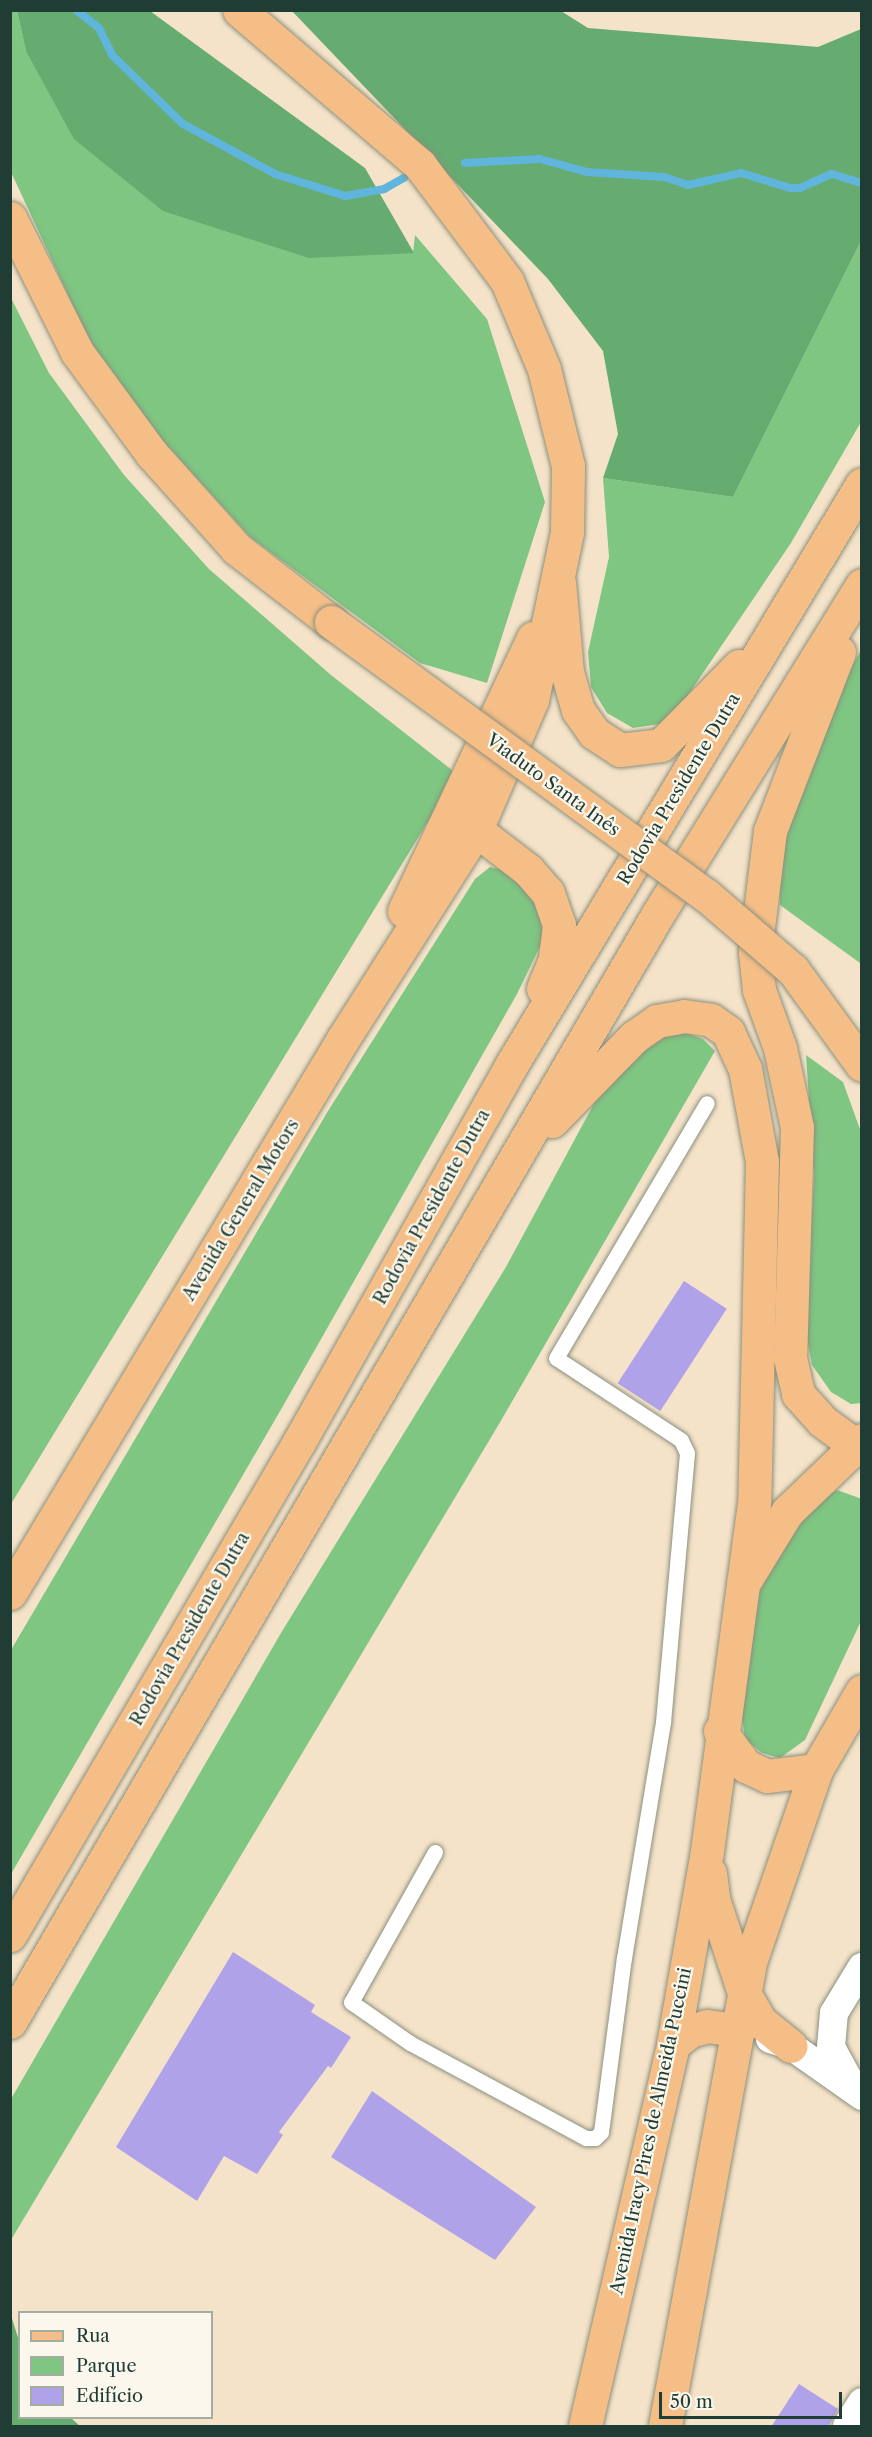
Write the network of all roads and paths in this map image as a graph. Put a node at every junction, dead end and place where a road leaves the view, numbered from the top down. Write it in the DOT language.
graph roads {
  1 [pos="239,10"];
  2 [pos="10,218"];
  3 [pos="861,484"];
  4 [pos="559,582"];
  5 [pos="861,585"];
  6 [pos="861,597"];
  7 [pos="778,627"];
  8 [pos="468,775"];
  9 [pos="476,830"];
  10 [pos="343,1039"];
  11 [pos="512,1064"];
  12 [pos="861,1065"];
  13 [pos="707,1103"];
  14 [pos="517,1156"];
  15 [pos="859,1446"];
  16 [pos="743,1584"];
  17 [pos="10,1593"];
  18 [pos="861,1675"];
  19 [pos="861,1690"];
  20 [pos="842,1724"];
  21 [pos="720,1731"];
  22 [pos="816,1770"];
  23 [pos="707,1851"];
  24 [pos="435,1852"];
  25 [pos="10,1935"];
  26 [pos="751,1959"];
  27 [pos="861,1967"];
  28 [pos="744,1993"];
  29 [pos="10,2022"];
  30 [pos="737,2030"];
  31 [pos="673,2044"];
  32 [pos="791,2046"];
  33 [pos="859,2095"];
  34 [pos="861,2402"];
  35 [pos="585,2427"];
  36 [pos="665,2427"];
  37 [pos="847,2427"];
  1 -- 4 [label="main road"];
  2 -- 12 [label="main road, Viaduto Santa Inês, bridge"];
  3 -- 7 [label="main road, Rodovia Presidente Dutra"];
  4 -- 7 [label="main road"];
  4 -- 8 [label="main road"];
  4 -- 9 [label="main road, Avenida General Motors"];
  5 -- 14 [label="main road"];
  6 -- 15 [label="main road"];
  7 -- 11 [label="main road, Rodovia Presidente Dutra"];
  8 -- 9 [label="main road"];
  8 -- 10 [label="main road"];
  9 -- 10 [label="main road, Avenida General Motors"];
  9 -- 11 [label="main road"];
  10 -- 17 [label="main road, Avenida General Motors"];
  11 -- 25 [label="main road, Rodovia Presidente Dutra"];
  13 -- 24 [label="lane"];
  14 -- 16 [label="main road, Avenida Iracy Pires de Almeida Puccini"];
  14 -- 29 [label="main road"];
  15 -- 16 [label="main road"];
  16 -- 21 [label="main road, Avenida Iracy Pires de Almeida Puccini"];
  18 -- 20 [label="main road"];
  19 -- 20 [label="main road"];
  20 -- 22 [label="main road"];
  21 -- 22 [label="main road"];
  21 -- 23 [label="main road, Avenida Iracy Pires de Almeida Puccini"];
  22 -- 26 [label="main road"];
  23 -- 28 [label="main road"];
  23 -- 31 [label="main road, Avenida Iracy Pires de Almeida Puccini"];
  26 -- 28 [label="main road"];
  26 -- 32 [label="street"];
  27 -- 33 [label="street"];
  28 -- 30 [label="main road"];
  28 -- 32 [label="main road"];
  30 -- 31 [label="main road"];
  30 -- 32 [label="street"];
  30 -- 36 [label="main road"];
  31 -- 35 [label="main road, Avenida Iracy Pires de Almeida Puccini"];
  32 -- 33 [label="street"];
  34 -- 37 [label="street"];
}
